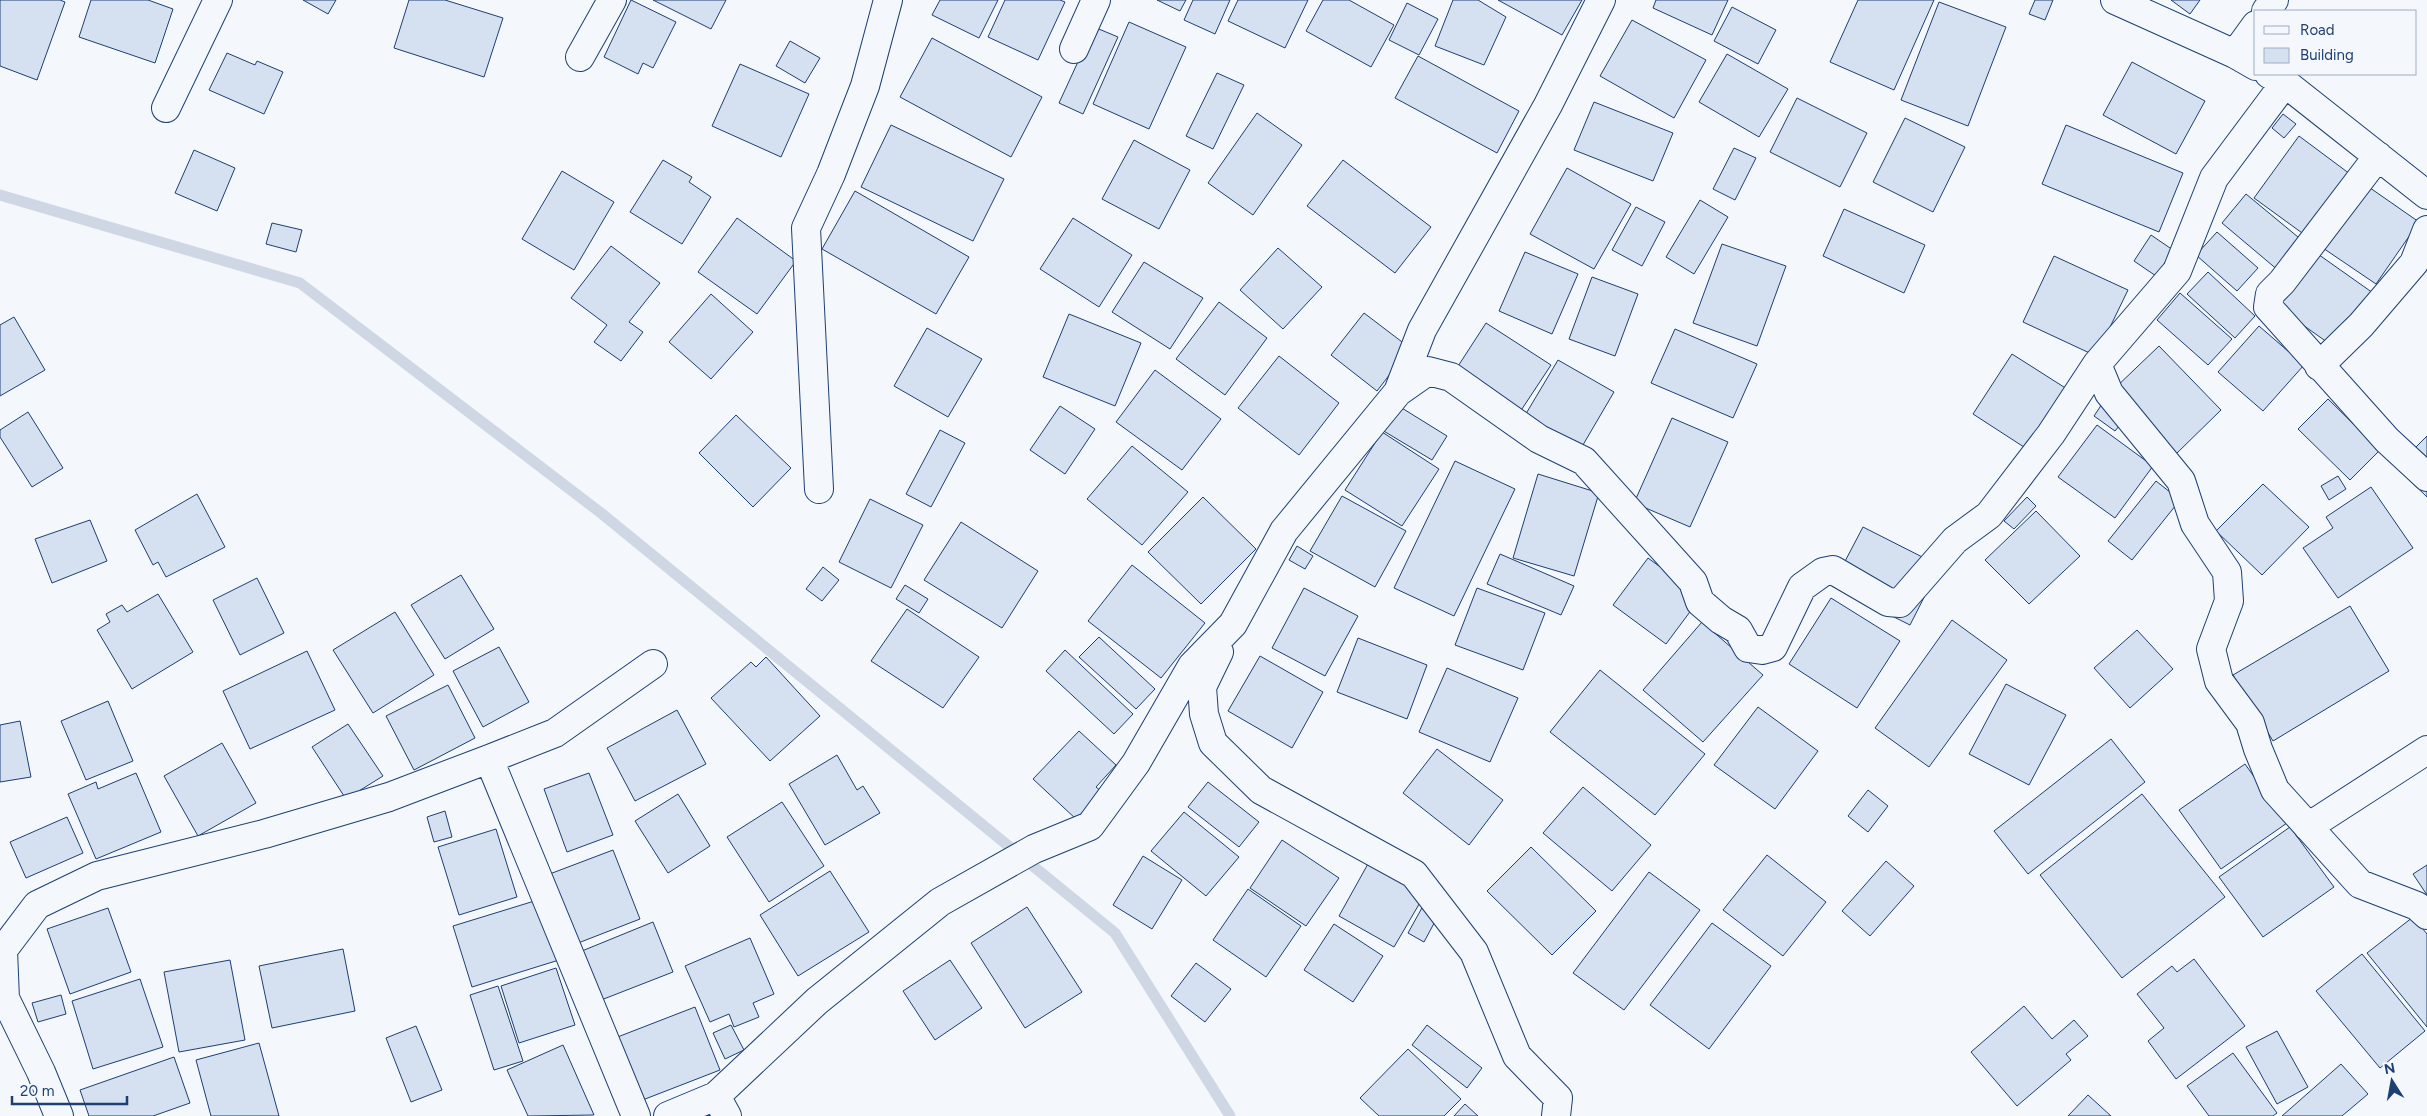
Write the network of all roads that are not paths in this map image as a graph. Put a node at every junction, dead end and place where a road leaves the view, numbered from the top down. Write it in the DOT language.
graph roads {
  1 [pos="218,0"];
  2 [pos="612,0"];
  3 [pos="888,0"];
  4 [pos="1096,0"];
  5 [pos="1601,0"];
  6 [pos="2115,0"];
  7 [pos="2254,31"];
  8 [pos="1074,49"];
  9 [pos="580,57"];
  10 [pos="2245,60"];
  11 [pos="2277,78"];
  12 [pos="166,108"];
  13 [pos="2378,156"];
  14 [pos="2427,195"];
  15 [pos="2427,230"];
  16 [pos="2097,364"];
  17 [pos="2319,366"];
  18 [pos="1398,392"];
  19 [pos="2427,477"];
  20 [pos="819,489"];
  21 [pos="1233,624"];
  22 [pos="653,664"];
  23 [pos="2427,750"];
  24 [pos="489,759"];
  25 [pos="2308,827"];
  26 [pos="2427,915"];
  27 [pos="2,994"];
  28 [pos="722,1106"];
  29 [pos="59,1116"];
  30 [pos="636,1116"];
  31 [pos="668,1116"];
  32 [pos="1556,1116"];
  1 -- 12 [label="street"];
  2 -- 9 [label="street"];
  3 -- 20 [label="street"];
  4 -- 8 [label="street"];
  5 -- 18 [label="street"];
  6 -- 10 [label="street"];
  7 -- 10 [label="street"];
  11 -- 13 [label="street"];
  11 -- 16 [label="street"];
  13 -- 14 [label="street"];
  13 -- 17 [label="street"];
  15 -- 17 [label="street"];
  16 -- 18 [label="street"];
  16 -- 25 [label="street"];
  17 -- 19 [label="street"];
  18 -- 21 [label="street"];
  21 -- 28 [label="street"];
  21 -- 32 [label="street"];
  22 -- 24 [label="street"];
  23 -- 25 [label="street"];
  24 -- 27 [label="street"];
  24 -- 30 [label="street"];
  25 -- 26 [label="street"];
  27 -- 29 [label="street"];
  28 -- 31 [label="street"];
}
